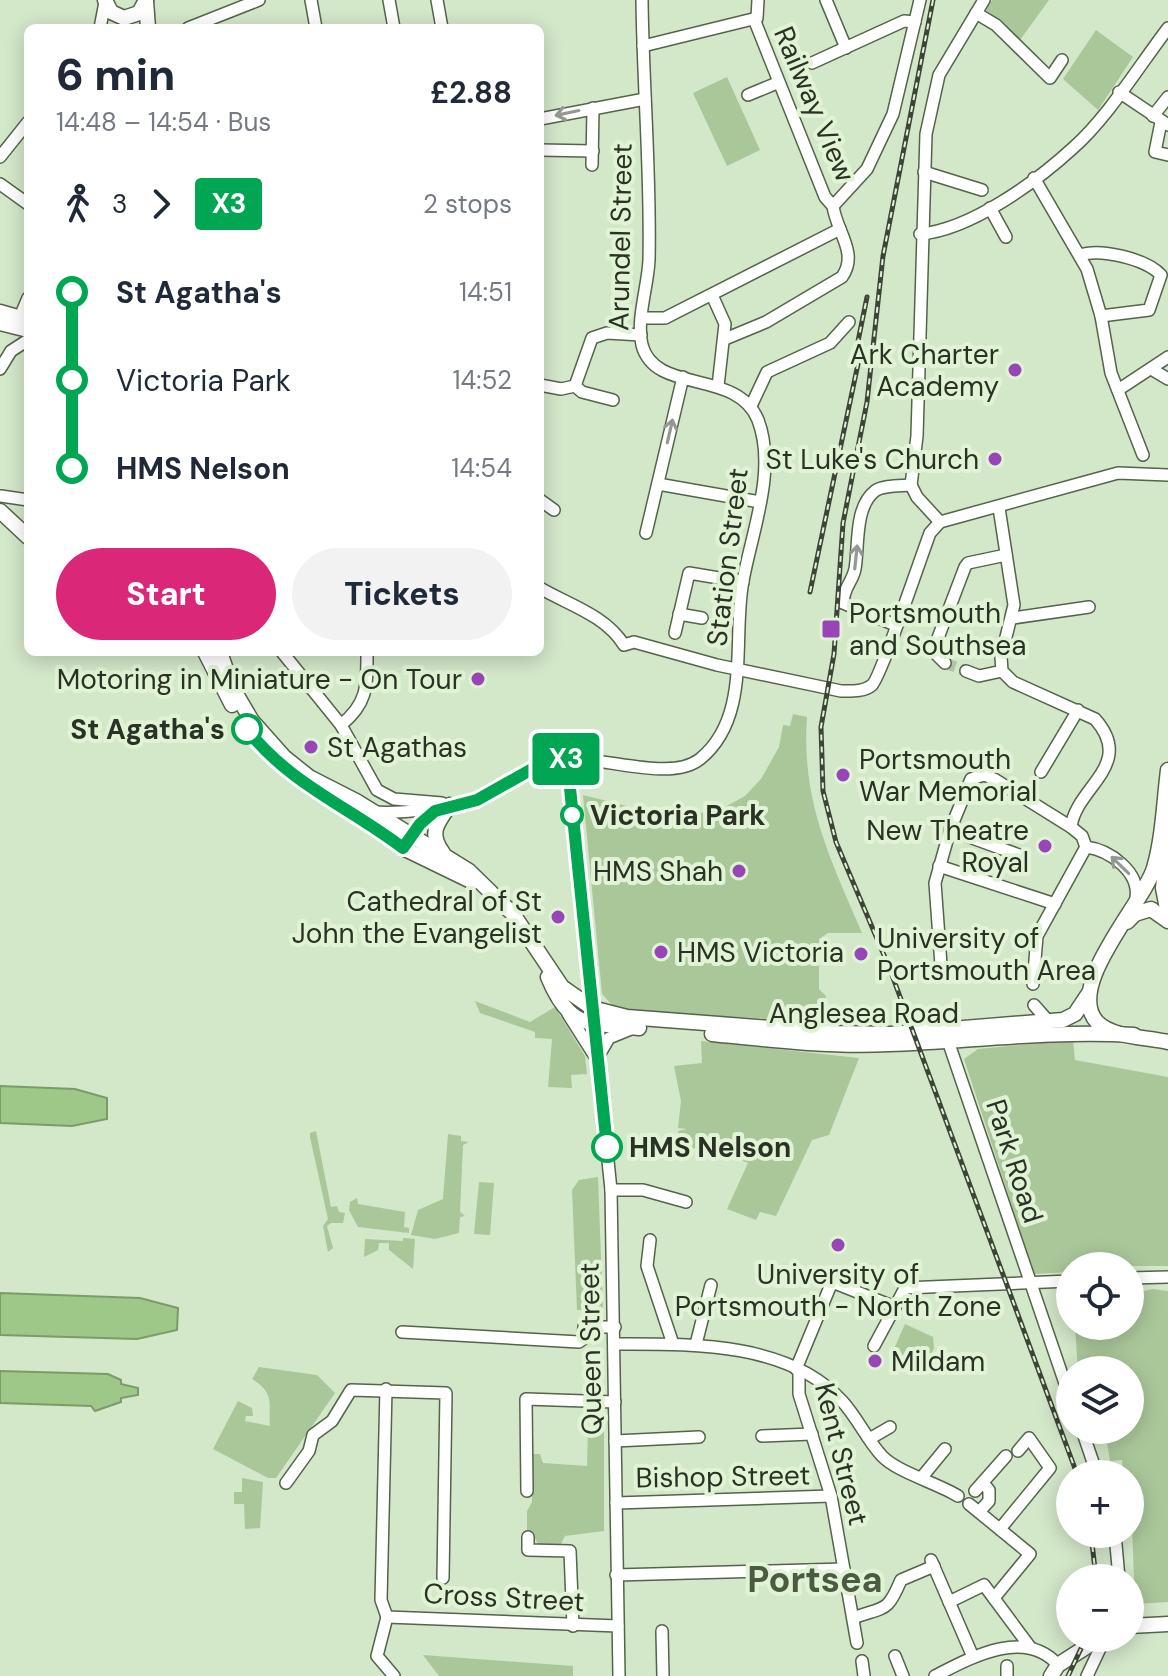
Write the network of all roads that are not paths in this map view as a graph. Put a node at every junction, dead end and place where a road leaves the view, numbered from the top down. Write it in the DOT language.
graph roads {
  1 [pos="146,0"];
  2 [pos="259,0"];
  3 [pos="311,0"];
  4 [pos="389,0"];
  5 [pos="437,0"];
  6 [pos="642,0"];
  7 [pos="758,0"];
  8 [pos="826,0"];
  9 [pos="920,0"];
  10 [pos="984,0"];
  11 [pos="105,1"];
  12 [pos="976,13"];
  13 [pos="126,18"];
  14 [pos="754,19"];
  15 [pos="915,22"];
  16 [pos="101,24"];
  17 [pos="110,24"];
  18 [pos="138,24"];
  19 [pos="146,24"];
  20 [pos="198,24"];
  21 [pos="315,24"];
  22 [pos="393,24"];
  23 [pos="441,24"];
  24 [pos="1168,28"];
  25 [pos="643,46"];
  26 [pos="846,48"];
  27 [pos="1062,60"];
  28 [pos="812,63"];
  29 [pos="777,83"];
  30 [pos="1119,92"];
  31 [pos="748,95"];
  32 [pos="1168,97"];
  33 [pos="645,99"];
  34 [pos="593,108"];
  35 [pos="544,118"];
  36 [pos="1161,121"];
  37 [pos="24,127"];
  38 [pos="544,150"];
  39 [pos="593,151"];
  40 [pos="1168,155"];
  41 [pos="0,157"];
  42 [pos="592,165"];
  43 [pos="924,172"];
  44 [pos="1034,178"];
  45 [pos="0,184"];
  46 [pos="982,190"];
  47 [pos="24,201"];
  48 [pos="833,206"];
  49 [pos="990,208"];
  50 [pos="840,229"];
  51 [pos="920,234"];
  52 [pos="1006,237"];
  53 [pos="1080,255"];
  54 [pos="712,295"];
  55 [pos="0,312"];
  56 [pos="1101,316"];
  57 [pos="24,318"];
  58 [pos="643,318"];
  59 [pos="849,322"];
  60 [pos="0,323"];
  61 [pos="24,329"];
  62 [pos="641,335"];
  63 [pos="725,339"];
  64 [pos="24,343"];
  65 [pos="1168,357"];
  66 [pos="0,369"];
  67 [pos="1153,370"];
  68 [pos="683,377"];
  69 [pos="1168,379"];
  70 [pos="544,386"];
  71 [pos="575,386"];
  72 [pos="718,386"];
  73 [pos="1118,390"];
  74 [pos="613,400"];
  75 [pos="751,406"];
  76 [pos="1143,455"];
  77 [pos="1168,475"];
  78 [pos="658,484"];
  79 [pos="911,485"];
  80 [pos="1,496"];
  81 [pos="24,499"];
  82 [pos="760,502"];
  83 [pos="544,503"];
  84 [pos="999,508"];
  85 [pos="554,510"];
  86 [pos="0,511"];
  87 [pos="940,522"];
  88 [pos="24,533"];
  89 [pos="646,533"];
  90 [pos="1006,555"];
  91 [pos="743,582"];
  92 [pos="544,590"];
  93 [pos="1089,607"];
  94 [pos="679,614"];
  95 [pos="702,618"];
  96 [pos="1013,618"];
  97 [pos="895,625"];
  98 [pos="675,633"];
  99 [pos="207,656"];
  100 [pos="214,656"];
  101 [pos="221,656"];
  102 [pos="285,656"];
  103 [pos="367,656"];
  104 [pos="945,663"];
  105 [pos="739,668"];
  106 [pos="966,671"];
  107 [pos="1002,671"];
  108 [pos="219,681"];
  109 [pos="1078,710"];
  110 [pos="341,725"];
  111 [pos="567,759"];
  112 [pos="1168,770"];
  113 [pos="1041,772"];
  114 [pos="450,805"];
  115 [pos="375,812"];
  116 [pos="1071,827"];
  117 [pos="950,830"];
  118 [pos="405,841"];
  119 [pos="1168,842"];
  120 [pos="1086,847"];
  121 [pos="445,855"];
  122 [pos="1022,856"];
  123 [pos="939,866"];
  124 [pos="493,891"];
  125 [pos="1136,898"];
  126 [pos="1055,904"];
  127 [pos="1167,911"];
  128 [pos="1114,938"];
  129 [pos="540,957"];
  130 [pos="941,965"];
  131 [pos="1033,984"];
  132 [pos="1089,993"];
  133 [pos="1034,1005"];
  134 [pos="568,1014"];
  135 [pos="593,1015"];
  136 [pos="1049,1022"];
  137 [pos="640,1028"];
  138 [pos="1134,1035"];
  139 [pos="947,1036"];
  140 [pos="1168,1042"];
  141 [pos="597,1062"];
  142 [pos="611,1190"];
  143 [pos="686,1202"];
  144 [pos="650,1240"];
  145 [pos="1168,1277"];
  146 [pos="1144,1278"];
  147 [pos="1056,1282"];
  148 [pos="1029,1283"];
  149 [pos="711,1285"];
  150 [pos="895,1307"];
  151 [pos="615,1327"];
  152 [pos="400,1334"];
  153 [pos="615,1344"];
  154 [pos="673,1344"];
  155 [pos="696,1344"];
  156 [pos="874,1346"];
  157 [pos="1056,1359"];
  158 [pos="797,1370"];
  159 [pos="386,1389"];
  160 [pos="615,1402"];
  161 [pos="890,1427"];
  162 [pos="812,1434"];
  163 [pos="762,1436"];
  164 [pos="699,1437"];
  165 [pos="871,1438"];
  166 [pos="615,1441"];
  167 [pos="945,1449"];
  168 [pos="1018,1451"];
  169 [pos="1006,1456"];
  170 [pos="922,1477"];
  171 [pos="286,1483"];
  172 [pos="527,1491"];
  173 [pos="831,1496"];
  174 [pos="958,1496"];
  175 [pos="616,1503"];
  176 [pos="969,1504"];
  177 [pos="979,1512"];
  178 [pos="1000,1529"];
  179 [pos="528,1537"];
  180 [pos="844,1569"];
  181 [pos="616,1575"];
  182 [pos="443,1578"];
  183 [pos="994,1598"];
  184 [pos="949,1602"];
  185 [pos="387,1617"];
  186 [pos="853,1618"];
  187 [pos="1168,1624"];
  188 [pos="1144,1625"];
  189 [pos="573,1626"];
  190 [pos="618,1626"];
  191 [pos="662,1631"];
  192 [pos="857,1643"];
  193 [pos="1030,1647"];
  194 [pos="1082,1652"];
  195 [pos="1097,1652"];
  196 [pos="895,1656"];
  197 [pos="973,1657"];
  198 [pos="862,1661"];
  199 [pos="1054,1671"];
  200 [pos="394,1676"];
  201 [pos="619,1676"];
  202 [pos="663,1676"];
  203 [pos="864,1676"];
  204 [pos="903,1676"];
  205 [pos="935,1676"];
  206 [pos="1087,1676"];
  1 -- 13 [label="main road"];
  1 -- 19 [label="main road"];
  2 -- 20 [label="street"];
  3 -- 21 [label="street"];
  4 -- 22 [label="street"];
  5 -- 23 [label="street"];
  6 -- 25 [label="street, Arundel Street"];
  7 -- 14 [label="street"];
  8 -- 26 [label="street"];
  9 -- 15 [label="street"];
  10 -- 12 [label="street"];
  11 -- 13 [label="main road"];
  11 -- 16 [label="street"];
  12 -- 27 [label="street"];
  12 -- 43 [label="street"];
  13 -- 17 [label="street"];
  13 -- 18 [label="main road"];
  14 -- 25 [label="street"];
  14 -- 29 [label="street, Railway View"];
  15 -- 26 [label="street"];
  15 -- 48 [label="street"];
  24 -- 30 [label="street"];
  25 -- 33 [label="street, Arundel Street"];
  26 -- 28 [label="street"];
  29 -- 31 [label="street"];
  29 -- 48 [label="street, Railway View"];
  30 -- 36 [label="street"];
  30 -- 44 [label="street"];
  32 -- 36 [label="street"];
  33 -- 34 [label="street"];
  33 -- 58 [label="street, Arundel Street"];
  34 -- 35 [label="street, one-way"];
  34 -- 39 [label="street"];
  36 -- 40 [label="street"];
  37 -- 41 [label="street"];
  38 -- 39 [label="street"];
  39 -- 42 [label="street"];
  43 -- 46 [label="street"];
  43 -- 51 [label="street"];
  44 -- 49 [label="street"];
  44 -- 53 [label="street"];
  45 -- 47 [label="street"];
  48 -- 50 [label="street, Railway View"];
  49 -- 51 [label="street"];
  49 -- 52 [label="street"];
  50 -- 54 [label="street"];
  50 -- 63 [label="street, Railway View"];
  51 -- 79 [label="street"];
  53 -- 56 [label="street"];
  53 -- 56 [label="street"];
  54 -- 58 [label="street"];
  54 -- 63 [label="street"];
  55 -- 57 [label="main road"];
  56 -- 73 [label="street"];
  58 -- 62 [label="street, Arundel Street"];
  59 -- 75 [label="street"];
  60 -- 61 [label="main road"];
  62 -- 68 [label="street, Arundel Street"];
  62 -- 71 [label="street"];
  63 -- 72 [label="street"];
  64 -- 66 [label="street"];
  65 -- 67 [label="street"];
  67 -- 69 [label="street"];
  67 -- 73 [label="street"];
  68 -- 72 [label="street, Arundel Street"];
  78 -- 68 [label="street, one-way"];
  70 -- 71 [label="street"];
  71 -- 74 [label="street"];
  72 -- 75 [label="street, Arundel Street"];
  73 -- 76 [label="street"];
  75 -- 82 [label="street, Station Street"];
  77 -- 84 [label="street"];
  78 -- 82 [label="street"];
  78 -- 89 [label="street"];
  79 -- 87 [label="street"];
  97 -- 79 [label="street, one-way"];
  80 -- 81 [label="street"];
  82 -- 91 [label="street, Station Street"];
  83 -- 85 [label="street"];
  84 -- 87 [label="street"];
  84 -- 90 [label="street"];
  86 -- 88 [label="main road"];
  87 -- 97 [label="street"];
  90 -- 96 [label="street"];
  90 -- 104 [label="street"];
  91 -- 94 [label="street"];
  91 -- 105 [label="street, Station Street"];
  92 -- 105 [label="street"];
  93 -- 96 [label="street"];
  94 -- 95 [label="street"];
  94 -- 98 [label="street"];
  96 -- 107 [label="street"];
  97 -- 105 [label="street"];
  99 -- 108 [label="main road"];
  100 -- 108 [label="main road"];
  101 -- 115 [label="main road"];
  102 -- 110 [label="street"];
  103 -- 110 [label="street"];
  105 -- 111 [label="street, Station Street"];
  106 -- 107 [label="street"];
  107 -- 109 [label="street"];
  108 -- 118 [label="main road"];
  109 -- 113 [label="street"];
  109 -- 116 [label="street"];
  110 -- 114 [label="street"];
  111 -- 114 [label="street"];
  111 -- 135 [label="street, Queen Street"];
  112 -- 125 [label="main road"];
  114 -- 115 [label="street"];
  114 -- 118 [label="street"];
  114 -- 121 [label="main road"];
  115 -- 118 [label="main road"];
  116 -- 117 [label="street"];
  116 -- 120 [label="street"];
  117 -- 122 [label="street"];
  117 -- 123 [label="street"];
  118 -- 121 [label="main road"];
  118 -- 124 [label="main road"];
  119 -- 127 [label="main road"];
  125 -- 120 [label="street, one-way"];
  120 -- 126 [label="street"];
  121 -- 124 [label="main road"];
  123 -- 126 [label="street"];
  123 -- 130 [label="street"];
  124 -- 129 [label="main road"];
  125 -- 128 [label="main road"];
  126 -- 131 [label="street"];
  127 -- 128 [label="main road"];
  128 -- 132 [label="main road"];
  129 -- 134 [label="main road"];
  129 -- 135 [label="main road"];
  132 -- 136 [label="main road, Anglesea Road"];
  132 -- 138 [label="main road"];
  133 -- 136 [label="street"];
  134 -- 135 [label="main road"];
  134 -- 141 [label="street"];
  135 -- 137 [label="main road, Anglesea Road"];
  135 -- 139 [label="main road, Anglesea Road"];
  135 -- 141 [label="street, Queen Street"];
  136 -- 139 [label="main road, Anglesea Road"];
  137 -- 139 [label="main road, Anglesea Road"];
  137 -- 141 [label="street"];
  138 -- 139 [label="main road, Anglesea Road"];
  138 -- 140 [label="main road"];
  139 -- 148 [label="street, Park Road"];
  141 -- 142 [label="street, Queen Street"];
  142 -- 143 [label="street"];
  142 -- 151 [label="street, Queen Street"];
  144 -- 154 [label="street"];
  145 -- 146 [label="street"];
  147 -- 148 [label="street"];
  148 -- 150 [label="street"];
  148 -- 157 [label="street, Park Road"];
  149 -- 155 [label="street"];
  150 -- 156 [label="street"];
  150 -- 158 [label="street"];
  151 -- 152 [label="street"];
  151 -- 153 [label="street, Queen Street"];
  153 -- 154 [label="street"];
  153 -- 160 [label="street, Queen Street"];
  154 -- 155 [label="street"];
  155 -- 158 [label="street"];
  158 -- 162 [label="street, Kent Street"];
  158 -- 165 [label="street"];
  159 -- 171 [label="street"];
  159 -- 182 [label="street"];
  159 -- 185 [label="street"];
  160 -- 166 [label="street, Queen Street"];
  160 -- 172 [label="street"];
  161 -- 165 [label="street"];
  162 -- 163 [label="street"];
  162 -- 173 [label="street, Kent Street"];
  164 -- 166 [label="street"];
  165 -- 170 [label="street"];
  166 -- 175 [label="street, Queen Street"];
  167 -- 170 [label="street"];
  168 -- 178 [label="street"];
  169 -- 177 [label="street"];
  170 -- 174 [label="street"];
  173 -- 175 [label="street, Bishop Street"];
  173 -- 180 [label="street, Kent Street"];
  175 -- 181 [label="street, Queen Street"];
  176 -- 177 [label="street"];
  177 -- 178 [label="street"];
  178 -- 183 [label="street"];
  179 -- 189 [label="street"];
  180 -- 181 [label="street"];
  180 -- 186 [label="street, Kent Street"];
  181 -- 190 [label="street, Queen Street"];
  183 -- 184 [label="street"];
  183 -- 193 [label="street"];
  184 -- 186 [label="street"];
  184 -- 197 [label="street"];
  185 -- 189 [label="street, Cross Street"];
  185 -- 200 [label="street"];
  186 -- 192 [label="street, Kent Street"];
  187 -- 188 [label="main road"];
  189 -- 190 [label="street, Cross Street"];
  190 -- 201 [label="street, Queen Street"];
  191 -- 202 [label="street"];
  193 -- 197 [label="street"];
  193 -- 199 [label="street"];
  194 -- 199 [label="main road"];
  195 -- 206 [label="street"];
  196 -- 204 [label="street"];
  197 -- 205 [label="street"];
  198 -- 203 [label="street"];
}
